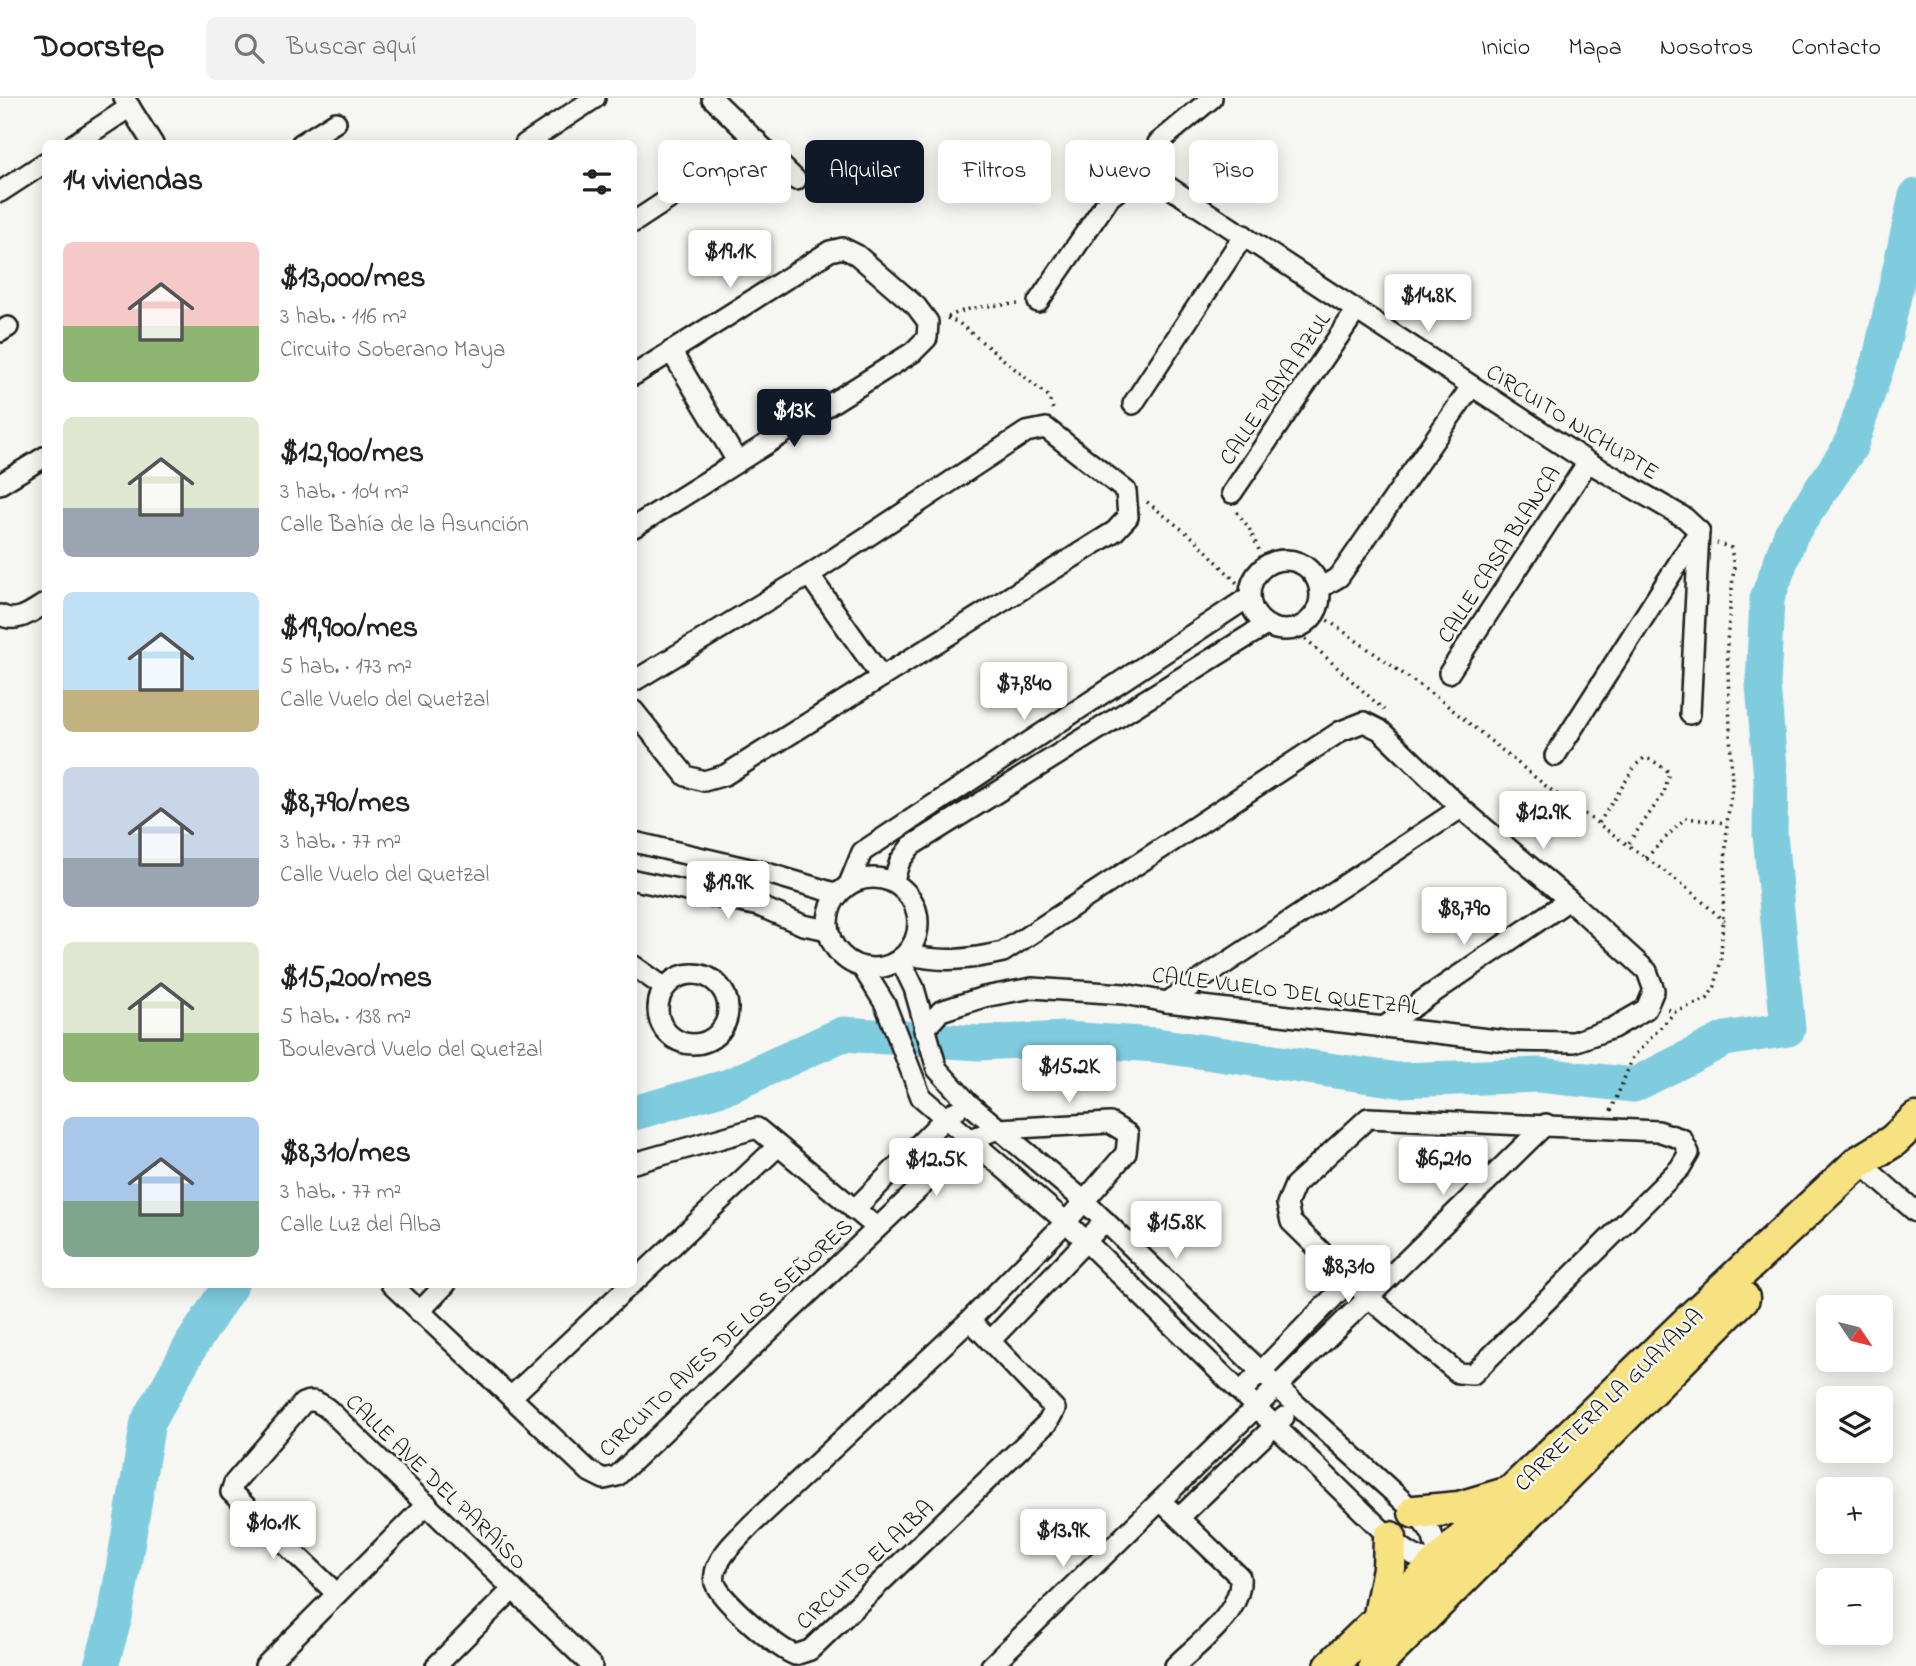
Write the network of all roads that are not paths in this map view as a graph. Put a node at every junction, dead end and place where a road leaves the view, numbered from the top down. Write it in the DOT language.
graph roads {
  1 [pos="595,98"];
  2 [pos="712,98"];
  3 [pos="1212,98"];
  4 [pos="127,102"];
  5 [pos="337,122"];
  6 [pos="79,140"];
  7 [pos="151,140"];
  8 [pos="308,140"];
  9 [pos="531,140"];
  10 [pos="756,140"];
  11 [pos="1162,140"];
  12 [pos="42,165"];
  13 [pos="791,175"];
  14 [pos="796,180"];
  15 [pos="0,192"];
  16 [pos="663,203"];
  17 [pos="637,220"];
  18 [pos="1244,235"];
  19 [pos="1038,302"];
  20 [pos="1356,311"];
  21 [pos="671,351"];
  22 [pos="637,373"];
  23 [pos="1471,387"];
  24 [pos="1133,404"];
  25 [pos="42,458"];
  26 [pos="737,461"];
  27 [pos="1588,462"];
  28 [pos="0,484"];
  29 [pos="1232,493"];
  30 [pos="637,525"];
  31 [pos="1699,531"];
  32 [pos="809,575"];
  33 [pos="1320,588"];
  34 [pos="1249,597"];
  35 [pos="42,606"];
  36 [pos="0,615"];
  37 [pos="1266,625"];
  38 [pos="1450,673"];
  39 [pos="880,675"];
  40 [pos="637,679"];
  41 [pos="1690,714"];
  42 [pos="637,715"];
  43 [pos="1555,756"];
  44 [pos="1461,808"];
  45 [pos="637,843"];
  46 [pos="637,881"];
  47 [pos="893,881"];
  48 [pos="843,889"];
  49 [pos="1569,900"];
  50 [pos="828,930"];
  51 [pos="903,956"];
  52 [pos="862,967"];
  53 [pos="637,968"];
  54 [pos="665,988"];
  55 [pos="1167,1002"];
  56 [pos="1382,1028"];
  57 [pos="923,1030"];
  58 [pos="968,1103"];
  59 [pos="945,1118"];
  60 [pos="1916,1119"];
  61 [pos="1546,1124"];
  62 [pos="998,1129"];
  63 [pos="971,1139"];
  64 [pos="778,1147"];
  65 [pos="637,1162"];
  66 [pos="1866,1168"];
  67 [pos="1083,1200"];
  68 [pos="854,1210"];
  69 [pos="1916,1212"];
  70 [pos="1105,1221"];
  71 [pos="1066,1222"];
  72 [pos="876,1227"];
  73 [pos="1083,1241"];
  74 [pos="637,1278"];
  75 [pos="1351,1279"];
  76 [pos="395,1288"];
  77 [pos="442,1288"];
  78 [pos="627,1288"];
  79 [pos="1369,1298"];
  80 [pos="419,1312"];
  81 [pos="970,1320"];
  82 [pos="990,1341"];
  83 [pos="1261,1371"];
  84 [pos="1278,1388"];
  85 [pos="1241,1392"];
  86 [pos="512,1396"];
  87 [pos="1297,1406"];
  88 [pos="1258,1408"];
  89 [pos="1276,1424"];
  90 [pos="1601,1441"];
  91 [pos="1510,1493"];
  92 [pos="1162,1502"];
  93 [pos="427,1504"];
  94 [pos="1415,1512"];
  95 [pos="1179,1518"];
  96 [pos="1390,1538"];
  97 [pos="1440,1562"];
  98 [pos="513,1589"];
  99 [pos="337,1594"];
  100 [pos="1379,1620"];
  101 [pos="265,1666"];
  102 [pos="436,1666"];
  103 [pos="592,1666"];
  104 [pos="991,1666"];
  105 [pos="1175,1666"];
  106 [pos="1331,1666"];
  107 [pos="1359,1666"];
  108 [pos="1375,1666"];
  1 -- 9 [label="street"];
  2 -- 10 [label="street"];
  3 -- 11 [label="street"];
  4 -- 6 [label="street"];
  4 -- 7 [label="street"];
  5 -- 8 [label="street"];
  12 -- 15 [label="street"];
  13 -- 14 [label="street"];
  16 -- 17 [label="street"];
  18 -- 19 [label="street, CIRCUITO NICHUPTE"];
  18 -- 20 [label="street, CIRCUITO NICHUPTE"];
  18 -- 24 [label="street"];
  20 -- 23 [label="street, CIRCUITO NICHUPTE"];
  20 -- 29 [label="street, CALLE PLAYA AZUL"];
  21 -- 22 [label="street"];
  21 -- 26 [label="street"];
  21 -- 26 [label="street"];
  23 -- 27 [label="street, CIRCUITO NICHUPTE"];
  23 -- 33 [label="street"];
  25 -- 28 [label="street"];
  26 -- 30 [label="street"];
  27 -- 31 [label="street, CIRCUITO NICHUPTE"];
  27 -- 38 [label="street, CALLE CASA BLANCA"];
  31 -- 41 [label="street"];
  31 -- 43 [label="street"];
  32 -- 39 [label="street"];
  32 -- 39 [label="street"];
  32 -- 40 [label="street"];
  33 -- 34 [label="street"];
  33 -- 37 [label="street"];
  34 -- 37 [label="street"];
  34 -- 48 [label="street"];
  35 -- 36 [label="street"];
  37 -- 47 [label="street"];
  39 -- 42 [label="street"];
  44 -- 49 [label="street"];
  44 -- 51 [label="street"];
  44 -- 55 [label="street"];
  45 -- 48 [label="street"];
  46 -- 50 [label="street"];
  47 -- 48 [label="street"];
  47 -- 51 [label="street"];
  48 -- 50 [label="street"];
  49 -- 56 [label="street"];
  49 -- 56 [label="street, CALLE VUELO DEL QUETZAL"];
  50 -- 52 [label="street"];
  51 -- 52 [label="street"];
  51 -- 57 [label="street"];
  52 -- 59 [label="street"];
  53 -- 54 [label="street"];
  55 -- 56 [label="street, CALLE VUELO DEL QUETZAL"];
  55 -- 57 [label="street, CALLE VUELO DEL QUETZAL"];
  57 -- 58 [label="street"];
  58 -- 59 [label="street, CIRCUITO AVES DE LOS SEÑORES"];
  58 -- 62 [label="street"];
  59 -- 63 [label="street"];
  59 -- 68 [label="street, CIRCUITO AVES DE LOS SEÑORES"];
  60 -- 66 [label="main road, CARRETERA LA GUAYANA"];
  61 -- 75 [label="street"];
  61 -- 79 [label="street"];
  61 -- 79 [label="street"];
  62 -- 63 [label="street"];
  62 -- 67 [label="street"];
  62 -- 67 [label="street, CIRCUITO EL ALBA"];
  63 -- 71 [label="street"];
  63 -- 72 [label="street, CIRCUITO AVES DE LOS SEÑORES"];
  64 -- 65 [label="street, CIRCUITO AVES DE LOS SEÑORES"];
  64 -- 68 [label="street, CIRCUITO AVES DE LOS SEÑORES"];
  64 -- 74 [label="street"];
  66 -- 69 [label="street"];
  66 -- 90 [label="main road, CARRETERA LA GUAYANA"];
  66 -- 91 [label="main road, CARRETERA LA GUAYANA"];
  67 -- 70 [label="street"];
  67 -- 71 [label="street, CIRCUITO EL ALBA"];
  68 -- 72 [label="street, CIRCUITO AVES DE LOS SEÑORES"];
  70 -- 73 [label="street"];
  70 -- 83 [label="street"];
  71 -- 73 [label="street"];
  71 -- 81 [label="street, CIRCUITO EL ALBA"];
  72 -- 86 [label="street, CIRCUITO AVES DE LOS SEÑORES"];
  73 -- 82 [label="street"];
  73 -- 85 [label="street"];
  75 -- 79 [label="street"];
  75 -- 83 [label="street"];
  76 -- 80 [label="street, CIRCUITO AVES DE LOS SEÑORES"];
  77 -- 80 [label="street"];
  78 -- 86 [label="street"];
  79 -- 84 [label="street"];
  80 -- 86 [label="street, CIRCUITO AVES DE LOS SEÑORES"];
  81 -- 82 [label="street, CIRCUITO EL ALBA"];
  81 -- 82 [label="street, CIRCUITO EL ALBA"];
  83 -- 84 [label="street"];
  83 -- 85 [label="street"];
  84 -- 87 [label="street"];
  84 -- 88 [label="street"];
  85 -- 88 [label="street"];
  87 -- 89 [label="street"];
  87 -- 94 [label="street"];
  88 -- 89 [label="street"];
  88 -- 92 [label="street"];
  89 -- 95 [label="street"];
  89 -- 96 [label="street"];
  90 -- 97 [label="main road"];
  90 -- 108 [label="main road, CARRETERA LA GUAYANA"];
  91 -- 94 [label="main road"];
  91 -- 97 [label="main road, CARRETERA LA GUAYANA"];
  92 -- 95 [label="street"];
  92 -- 104 [label="street"];
  93 -- 98 [label="street, CALLE AVE DEL PARAÍSO"];
  93 -- 99 [label="street"];
  93 -- 99 [label="street, CALLE AVE DEL PARAÍSO"];
  94 -- 96 [label="street"];
  94 -- 97 [label="street"];
  95 -- 105 [label="street"];
  96 -- 97 [label="street"];
  96 -- 100 [label="main road"];
  97 -- 100 [label="main road, CARRETERA LA GUAYANA"];
  97 -- 107 [label="main road"];
  98 -- 102 [label="street"];
  98 -- 103 [label="street, CALLE AVE DEL PARAÍSO"];
  99 -- 101 [label="street"];
  100 -- 106 [label="main road, CARRETERA LA GUAYANA"];
}
